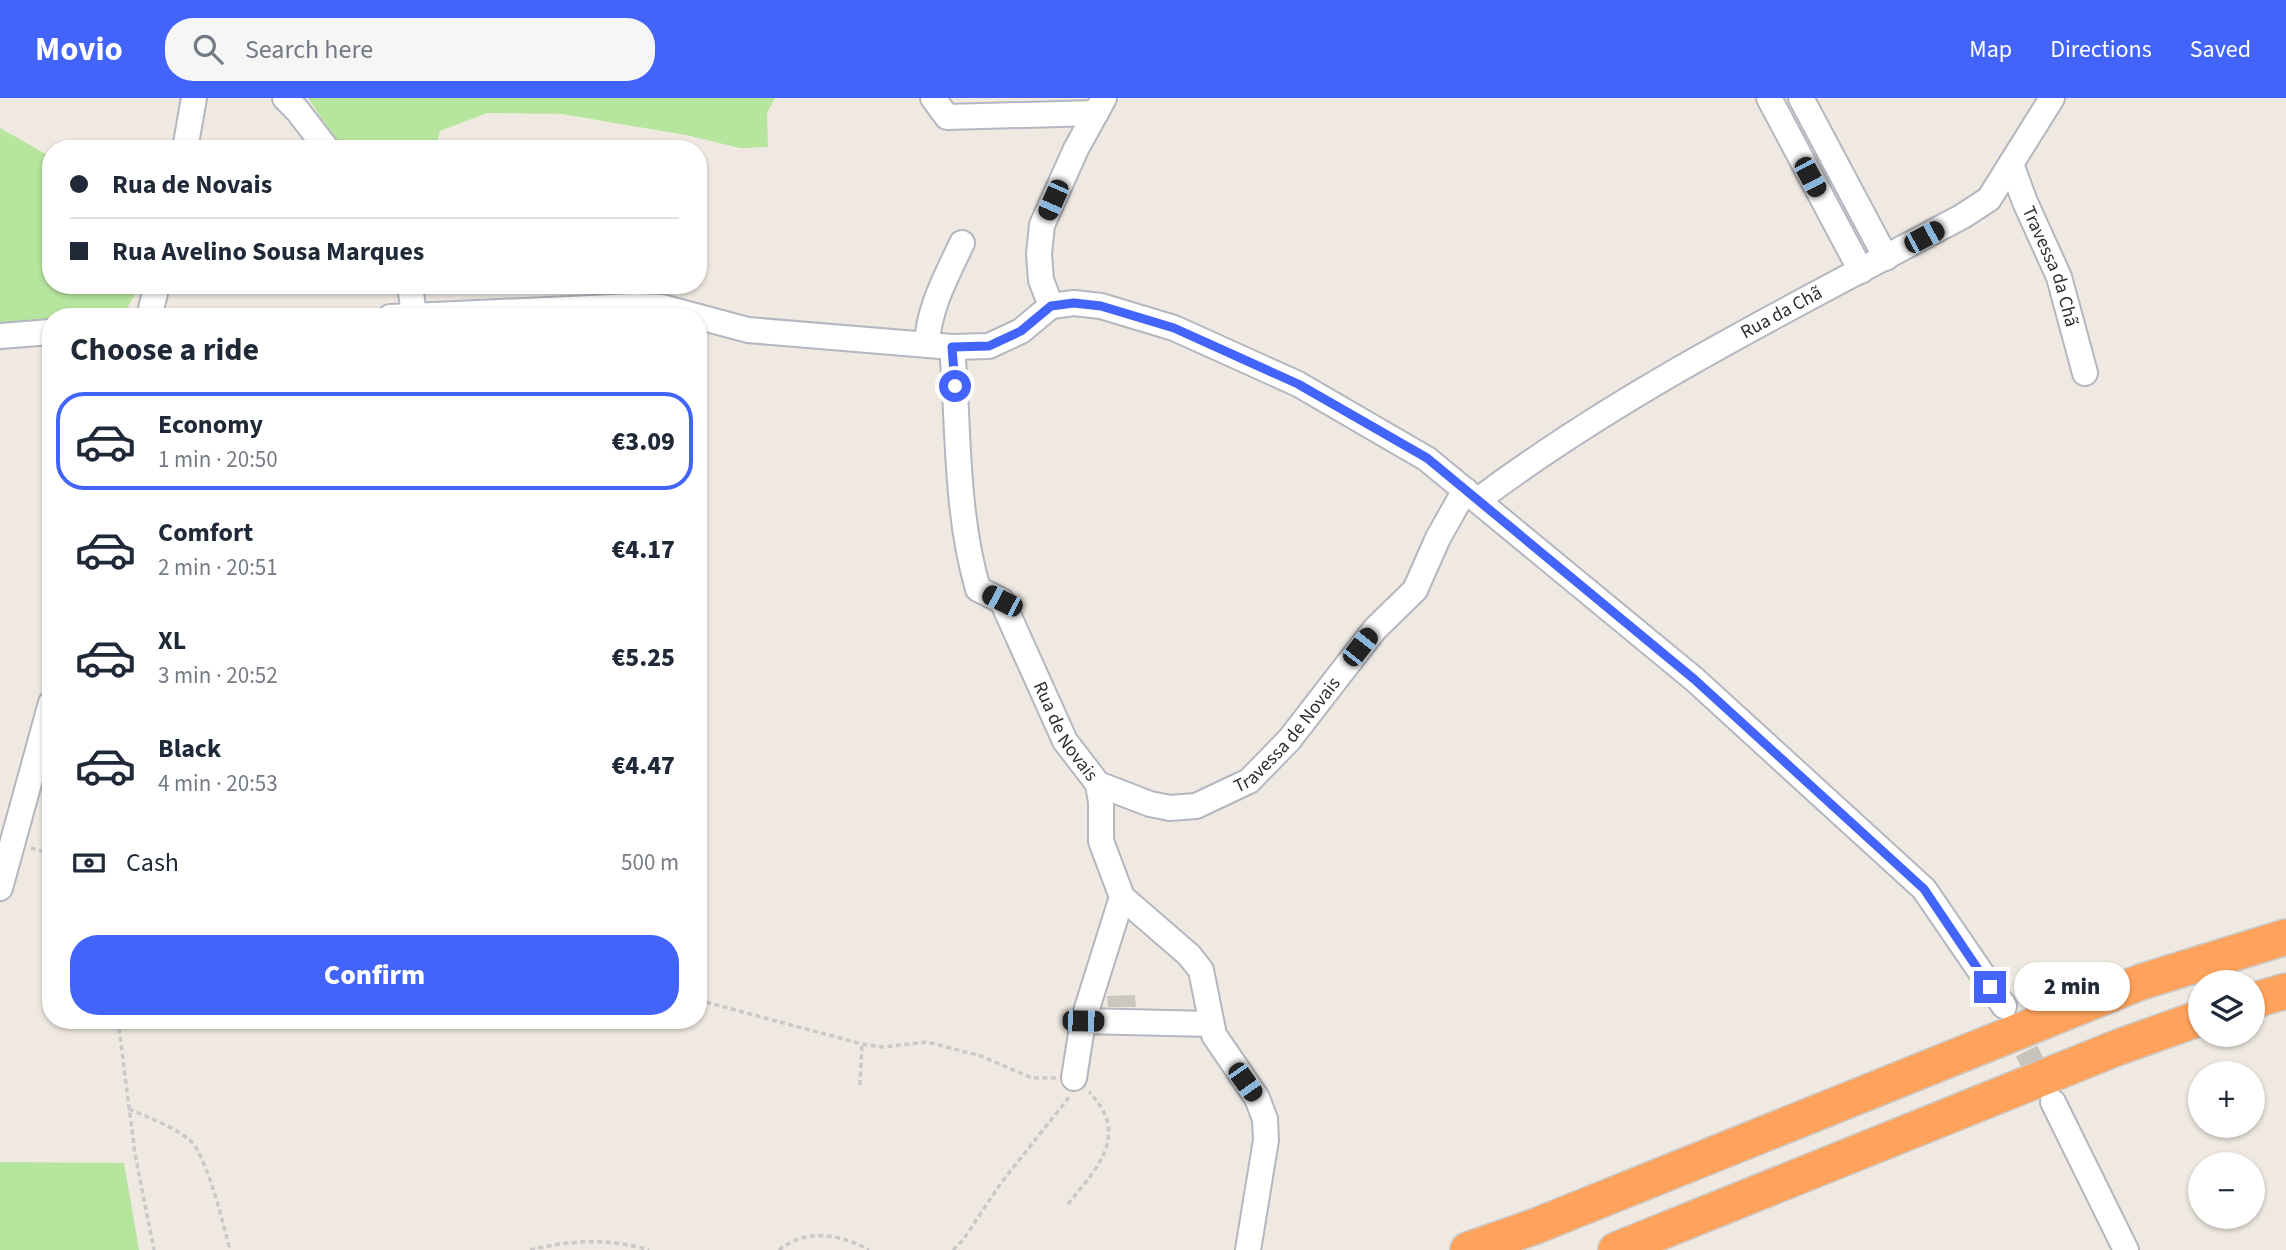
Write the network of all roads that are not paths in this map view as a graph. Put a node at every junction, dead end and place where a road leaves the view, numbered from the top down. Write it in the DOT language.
graph roads {
  1 [pos="194,98"];
  2 [pos="285,98"];
  3 [pos="933,98"];
  4 [pos="1769,98"];
  5 [pos="1801,98"];
  6 [pos="2052,98"];
  7 [pos="1100,105"];
  8 [pos="187,140"];
  9 [pos="320,140"];
  10 [pos="2011,164"];
  11 [pos="962,243"];
  12 [pos="1886,258"];
  13 [pos="1861,271"];
  14 [pos="1051,306"];
  15 [pos="589,308"];
  16 [pos="666,308"];
  17 [pos="707,319"];
  18 [pos="42,333"];
  19 [pos="0,336"];
  20 [pos="927,345"];
  21 [pos="952,347"];
  22 [pos="2085,373"];
  23 [pos="1471,495"];
  24 [pos="42,736"];
  25 [pos="1098,784"];
  26 [pos="0,888"];
  27 [pos="1122,897"];
  28 [pos="2286,937"];
  29 [pos="2286,991"];
  30 [pos="2265,997"];
  31 [pos="2004,1006"];
  32 [pos="1083,1021"];
  33 [pos="2188,1022"];
  34 [pos="1210,1024"];
  35 [pos="1077,1081"];
  36 [pos="2053,1102"];
  37 [pos="1248,1250"];
  38 [pos="1468,1250"];
  39 [pos="1616,1250"];
  40 [pos="2126,1250"];
  1 -- 8 [label="street"];
  2 -- 9 [label="street"];
  3 -- 7 [label="street"];
  4 -- 13 [label="street"];
  5 -- 12 [label="street"];
  6 -- 10 [label="street, Rua da Chã"];
  7 -- 14 [label="street"];
  10 -- 12 [label="street, Rua da Chã"];
  10 -- 22 [label="street, Travessa da Chã"];
  11 -- 20 [label="street"];
  12 -- 13 [label="street, Rua da Chã"];
  13 -- 23 [label="street, Rua da Chã"];
  14 -- 21 [label="street"];
  14 -- 23 [label="street"];
  15 -- 16 [label="street"];
  17 -- 20 [label="street"];
  18 -- 19 [label="street"];
  20 -- 21 [label="street"];
  21 -- 25 [label="street, Rua de Novais"];
  23 -- 25 [label="street, Travessa de Novais"];
  23 -- 31 [label="street"];
  24 -- 26 [label="street"];
  25 -- 27 [label="street, Rua de Novais"];
  27 -- 32 [label="street"];
  27 -- 34 [label="street, Rua de Novais"];
  28 -- 38 [label="highway"];
  29 -- 30 [label="highway"];
  32 -- 34 [label="street"];
  32 -- 35 [label="street"];
  33 -- 39 [label="highway"];
  34 -- 37 [label="street, Rua de Novais"];
  36 -- 40 [label="street"];
}
